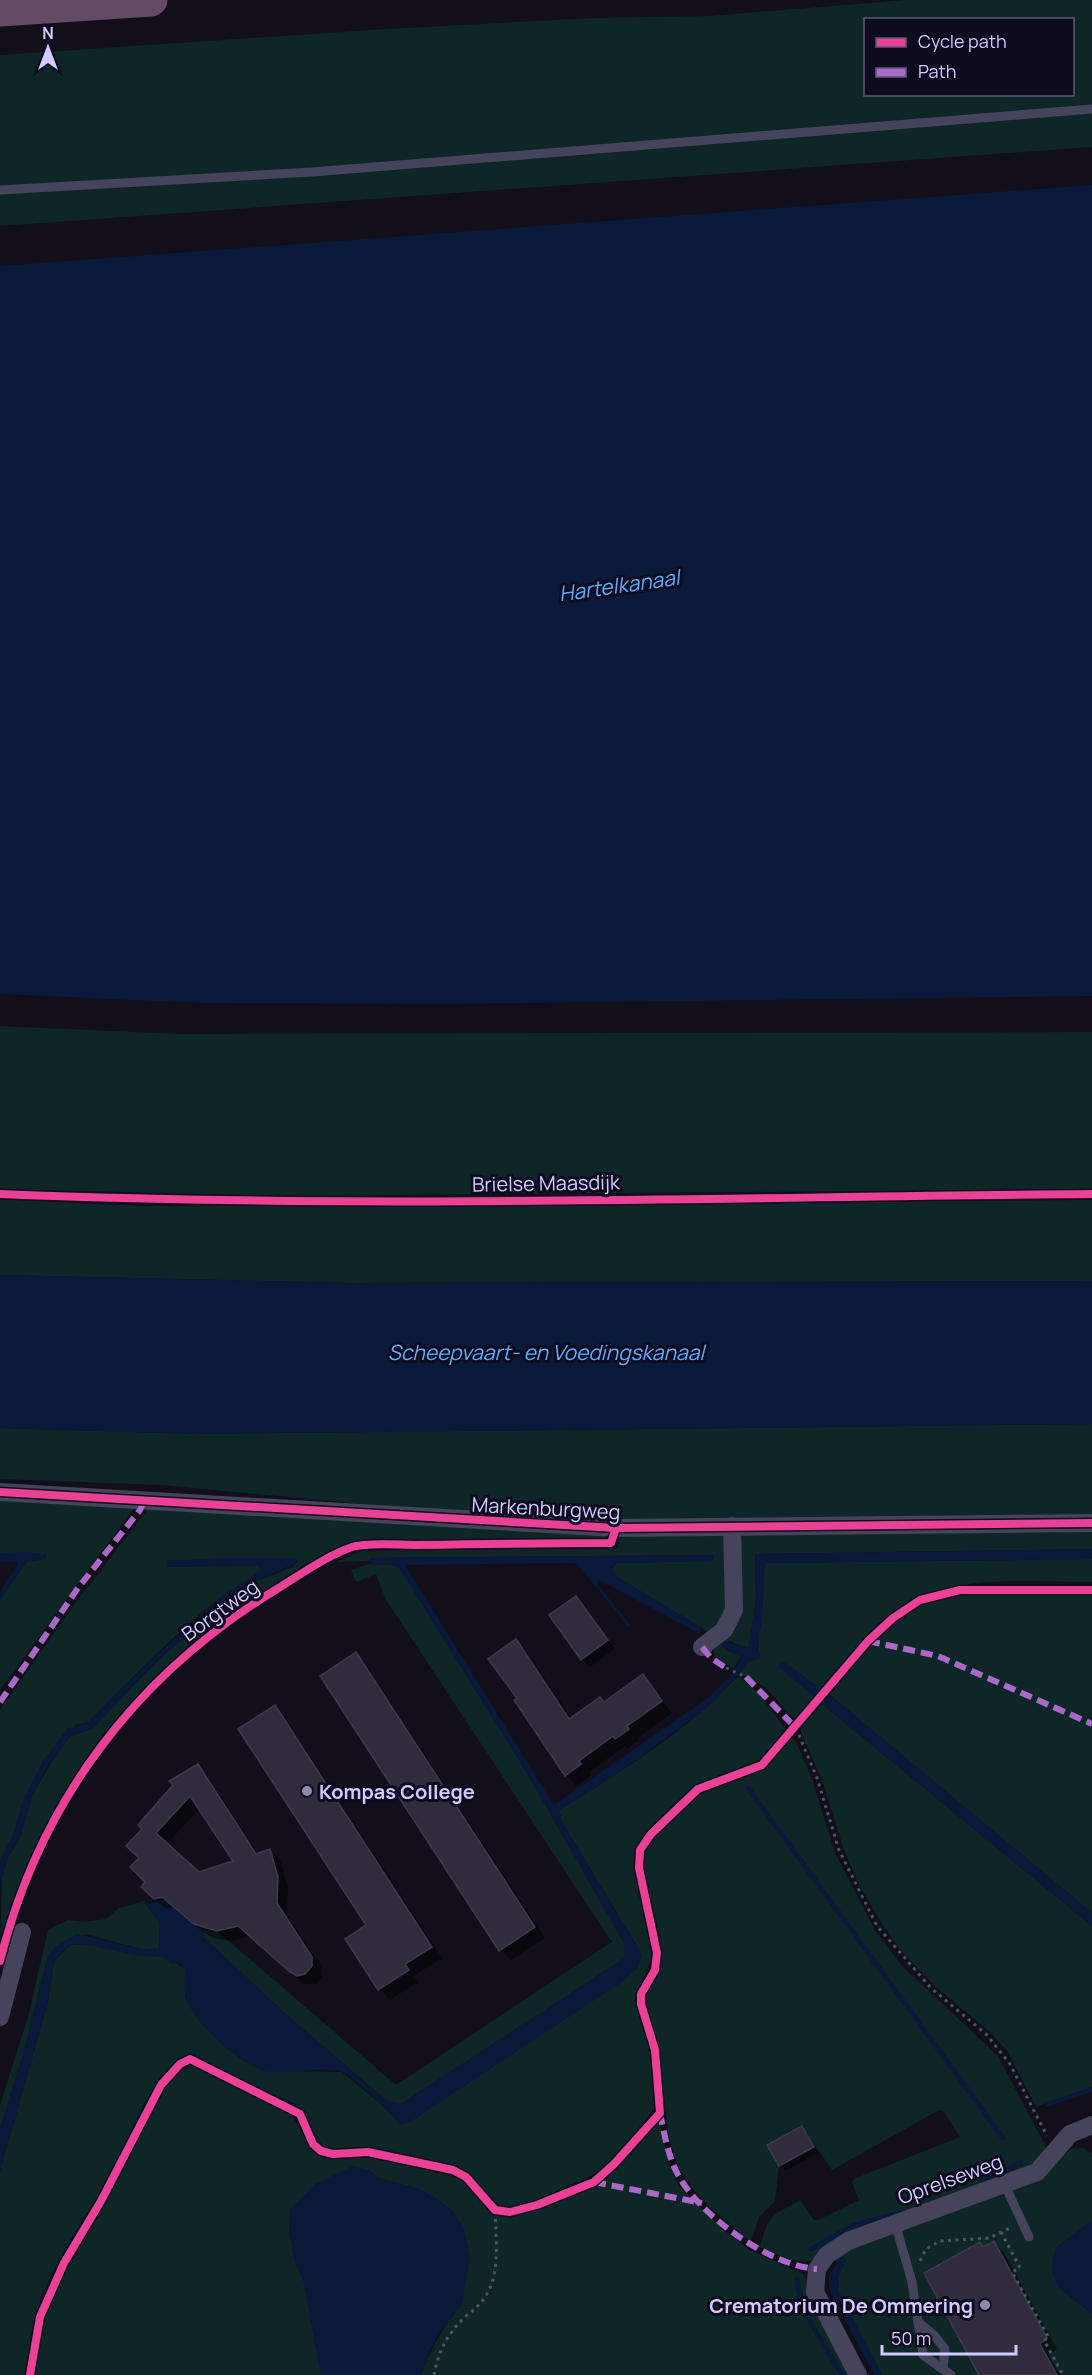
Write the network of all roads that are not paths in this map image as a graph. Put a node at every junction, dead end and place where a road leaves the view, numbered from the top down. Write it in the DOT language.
graph roads {
  1 [pos="151,0"];
  2 [pos="0,10"];
  3 [pos="1092,109"];
  4 [pos="0,190"];
  5 [pos="0,1492"];
  6 [pos="1092,1523"];
  7 [pos="732,1526"];
  8 [pos="702,1647"];
  9 [pos="22,1932"];
  10 [pos="0,2017"];
  11 [pos="1092,2125"];
  12 [pos="1004,2183"];
  13 [pos="895,2223"];
  14 [pos="1029,2236"];
  15 [pos="918,2322"];
  16 [pos="947,2372"];
  17 [pos="858,2375"];
  1 -- 2 [label="highway"];
  3 -- 4 [label="lane"];
  5 -- 7 [label="street, Markenburgweg"];
  6 -- 7 [label="street, Markenburgweg"];
  7 -- 8 [label="street"];
  9 -- 10 [label="street"];
  11 -- 12 [label="street, Oprelseweg"];
  12 -- 13 [label="street, Oprelseweg"];
  12 -- 14 [label="lane"];
  13 -- 15 [label="lane"];
  13 -- 17 [label="street, Oprelseweg"];
  15 -- 16 [label="lane"];
  15 -- 16 [label="lane"];
}
